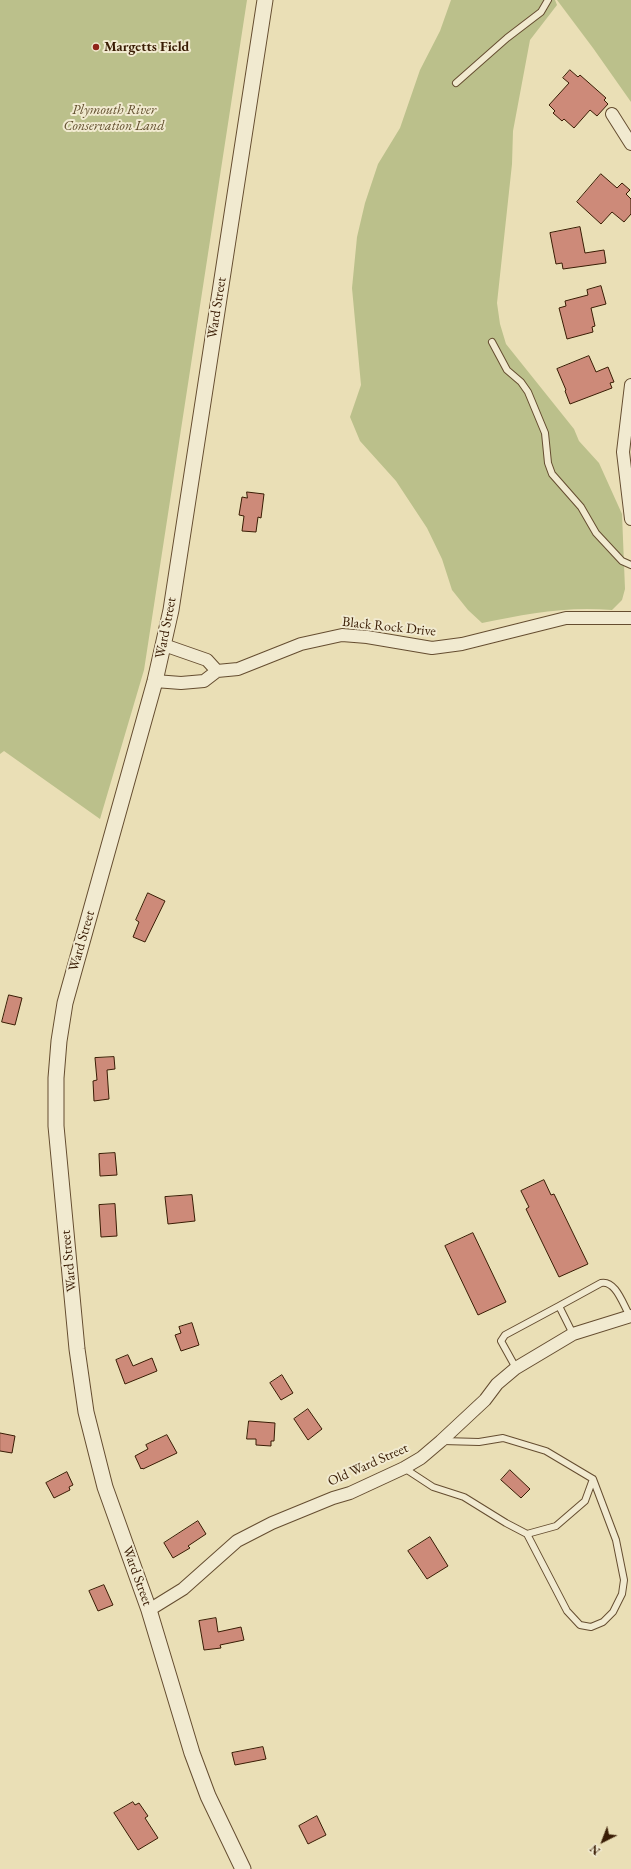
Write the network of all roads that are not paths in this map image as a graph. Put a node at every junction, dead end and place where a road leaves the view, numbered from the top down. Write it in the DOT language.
graph roads {
  1 [pos="265,0"];
  2 [pos="548,0"];
  3 [pos="456,83"];
  4 [pos="612,114"];
  5 [pos="631,144"];
  6 [pos="492,342"];
  7 [pos="631,385"];
  8 [pos="631,518"];
  9 [pos="631,565"];
  10 [pos="631,618"];
  11 [pos="164,645"];
  12 [pos="217,671"];
  13 [pos="155,681"];
  14 [pos="560,1306"];
  15 [pos="630,1316"];
  16 [pos="573,1334"];
  17 [pos="516,1368"];
  18 [pos="441,1441"];
  19 [pos="404,1468"];
  20 [pos="593,1479"];
  21 [pos="527,1534"];
  22 [pos="150,1610"];
  23 [pos="243,1869"];
  1 -- 11 [label="street, Ward Street"];
  2 -- 3 [label="lane"];
  4 -- 5 [label="street"];
  6 -- 9 [label="lane"];
  7 -- 8 [label="street"];
  10 -- 12 [label="street, Black Rock Drive"];
  11 -- 12 [label="street"];
  11 -- 13 [label="street, Ward Street"];
  12 -- 13 [label="street, Black Rock Drive"];
  13 -- 22 [label="street, Ward Street"];
  14 -- 15 [label="lane"];
  14 -- 16 [label="lane"];
  14 -- 17 [label="lane"];
  15 -- 16 [label="street, Old Ward Street"];
  16 -- 17 [label="street, Old Ward Street"];
  17 -- 18 [label="street, Old Ward Street"];
  18 -- 19 [label="street, Old Ward Street"];
  18 -- 20 [label="lane"];
  19 -- 21 [label="lane"];
  19 -- 22 [label="street, Old Ward Street"];
  20 -- 21 [label="lane"];
  20 -- 21 [label="lane"];
  22 -- 23 [label="street, Ward Street"];
}
